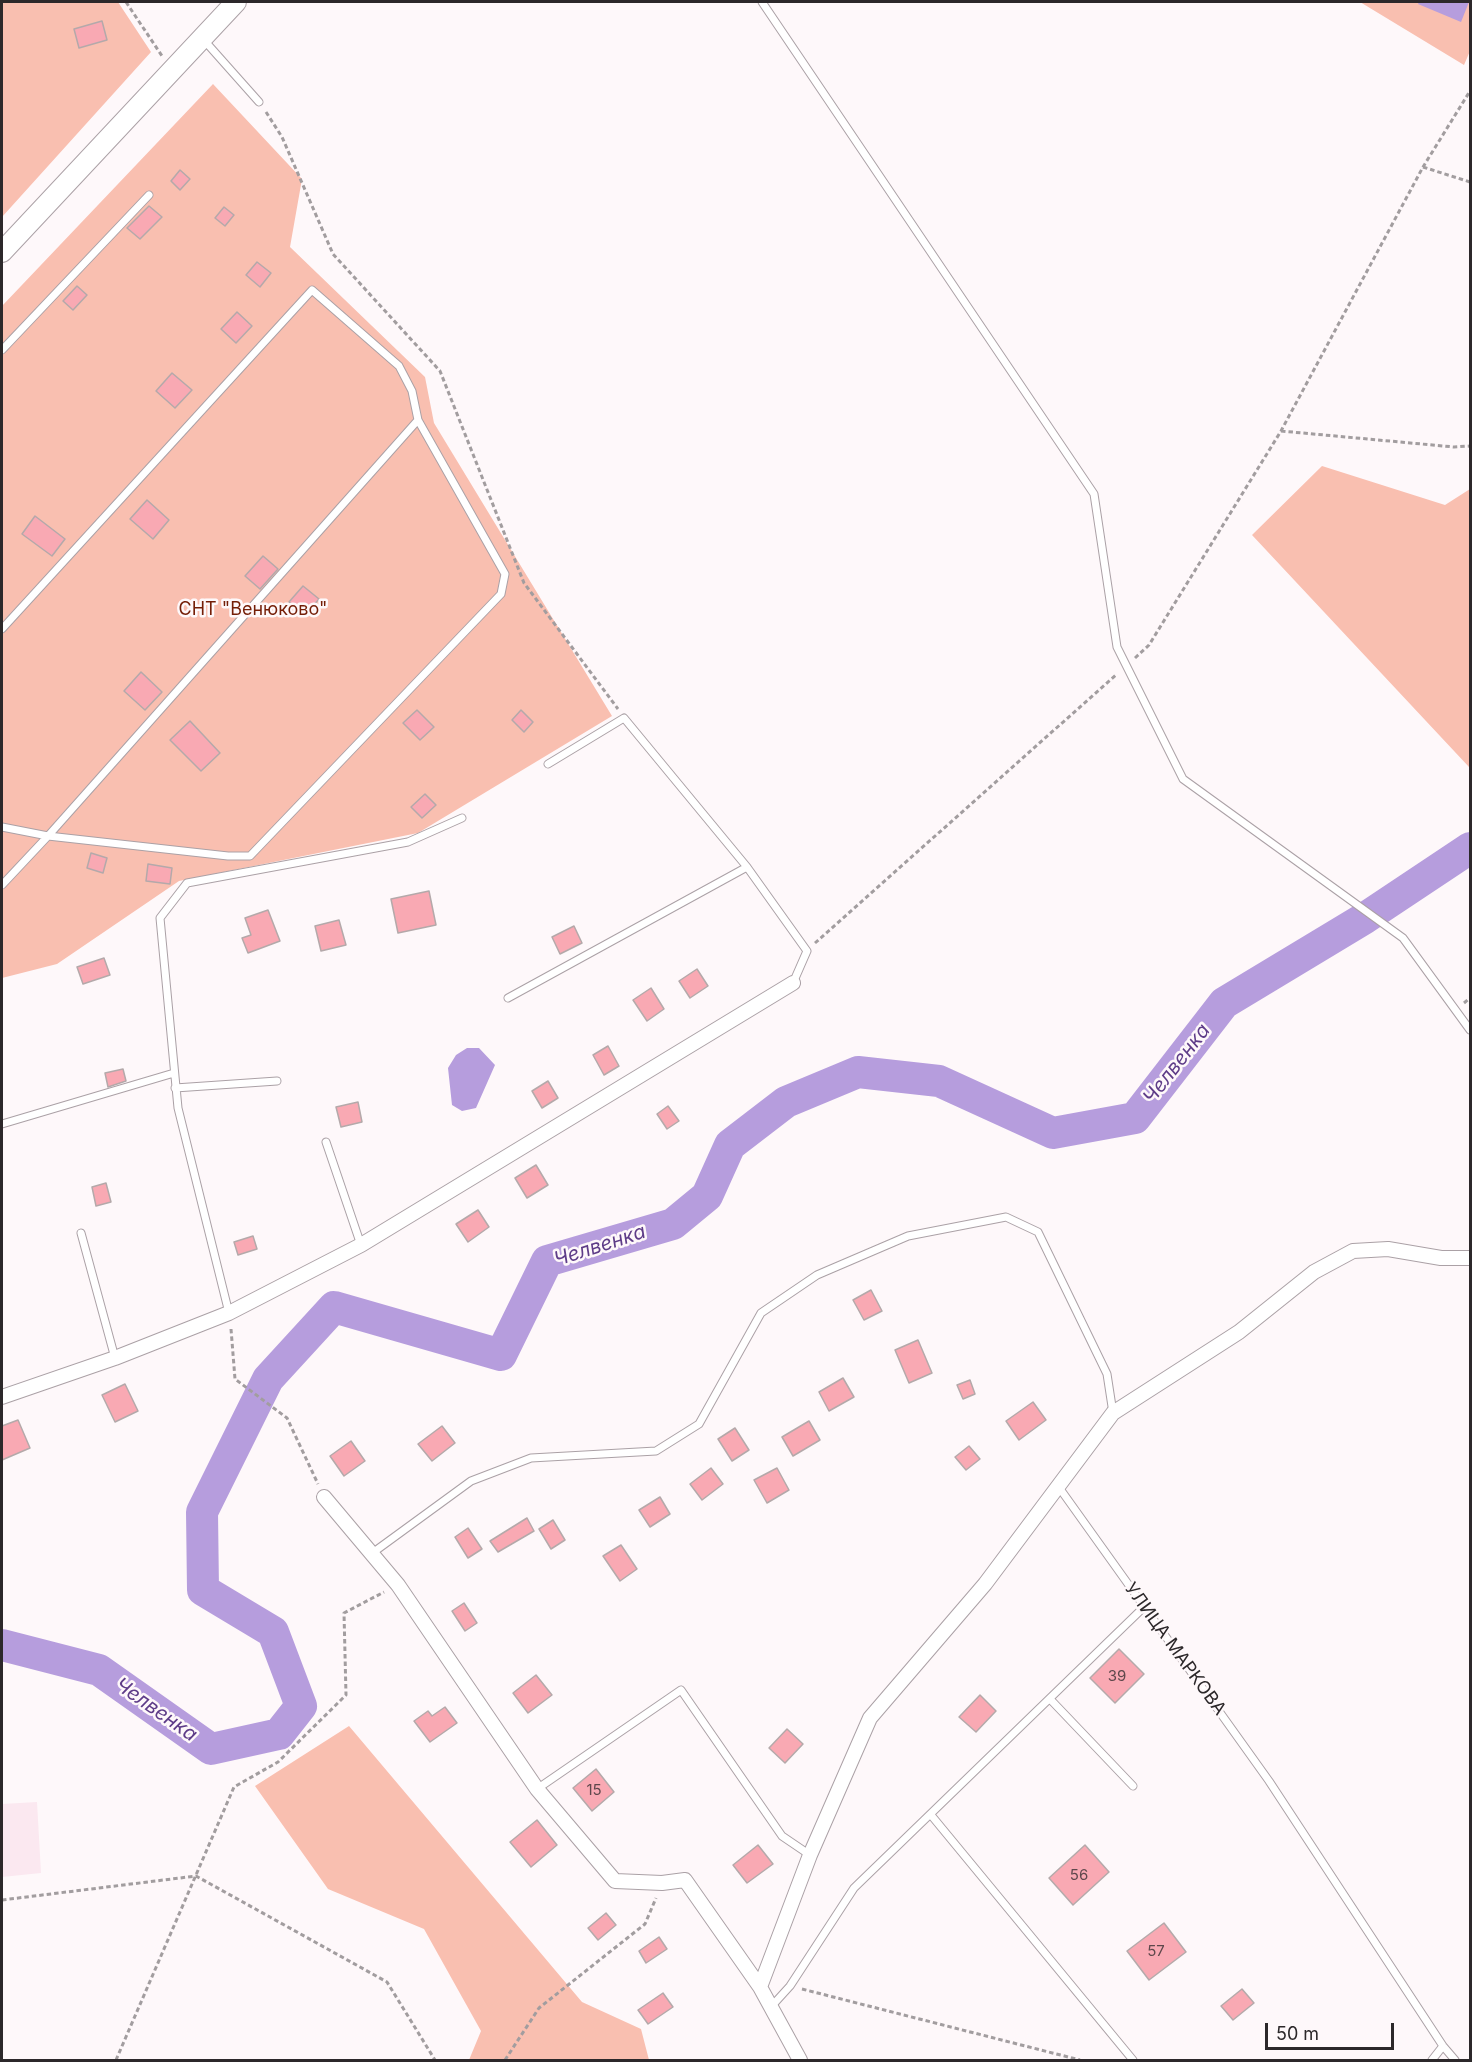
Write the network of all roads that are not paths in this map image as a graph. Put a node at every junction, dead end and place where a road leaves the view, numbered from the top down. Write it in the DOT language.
graph roads {
  1 [pos="236,2"];
  2 [pos="762,2"];
  3 [pos="203,39"];
  4 [pos="259,102"];
  5 [pos="149,195"];
  6 [pos="2,252"];
  7 [pos="2,350"];
  8 [pos="418,420"];
  9 [pos="2,629"];
  10 [pos="548,764"];
  11 [pos="462,818"];
  12 [pos="2,827"];
  13 [pos="48,836"];
  14 [pos="747,867"];
  15 [pos="2,885"];
  16 [pos="793,983"];
  17 [pos="508,998"];
  18 [pos="1470,1030"];
  19 [pos="174,1073"];
  20 [pos="277,1081"];
  21 [pos="175,1088"];
  22 [pos="2,1124"];
  23 [pos="326,1142"];
  24 [pos="81,1233"];
  25 [pos="361,1245"];
  26 [pos="1470,1258"];
  27 [pos="229,1313"];
  28 [pos="115,1358"];
  29 [pos="2,1397"];
  30 [pos="1113,1413"];
  31 [pos="1058,1486"];
  32 [pos="324,1497"];
  33 [pos="371,1554"];
  34 [pos="1144,1607"];
  35 [pos="1050,1699"];
  36 [pos="1133,1786"];
  37 [pos="537,1790"];
  38 [pos="931,1815"];
  39 [pos="810,1855"];
  40 [pos="760,1987"];
  41 [pos="771,2008"];
  42 [pos="1443,2046"];
  43 [pos="800,2061"];
  44 [pos="1133,2061"];
  45 [pos="1432,2061"];
  46 [pos="1455,2061"];
  1 -- 3 [label="street"];
  2 -- 18 [label="lane"];
  3 -- 4 [label="lane"];
  3 -- 6 [label="street"];
  5 -- 7 [label="lane"];
  8 -- 9 [label="lane"];
  8 -- 13 [label="lane"];
  8 -- 13 [label="lane"];
  10 -- 14 [label="lane"];
  11 -- 19 [label="lane"];
  12 -- 13 [label="lane"];
  13 -- 15 [label="lane"];
  14 -- 16 [label="lane"];
  14 -- 17 [label="lane"];
  16 -- 25 [label="street"];
  19 -- 21 [label="lane"];
  19 -- 22 [label="lane"];
  20 -- 21 [label="lane"];
  21 -- 27 [label="lane"];
  23 -- 25 [label="lane"];
  24 -- 28 [label="lane"];
  25 -- 27 [label="street"];
  26 -- 30 [label="street"];
  27 -- 28 [label="street"];
  28 -- 29 [label="street"];
  30 -- 31 [label="street"];
  30 -- 33 [label="lane"];
  31 -- 34 [label="lane, УЛИЦА МАРКОВА"];
  31 -- 39 [label="street"];
  32 -- 33 [label="street"];
  33 -- 37 [label="street"];
  34 -- 35 [label="lane"];
  34 -- 42 [label="lane, УЛИЦА МАРКОВА"];
  35 -- 36 [label="lane"];
  35 -- 38 [label="lane"];
  37 -- 39 [label="lane"];
  37 -- 40 [label="street"];
  38 -- 41 [label="lane"];
  38 -- 44 [label="lane"];
  39 -- 40 [label="street"];
  40 -- 41 [label="street"];
  41 -- 43 [label="street"];
  42 -- 45 [label="lane"];
  42 -- 46 [label="lane, УЛИЦА МАРКОВА"];
}
